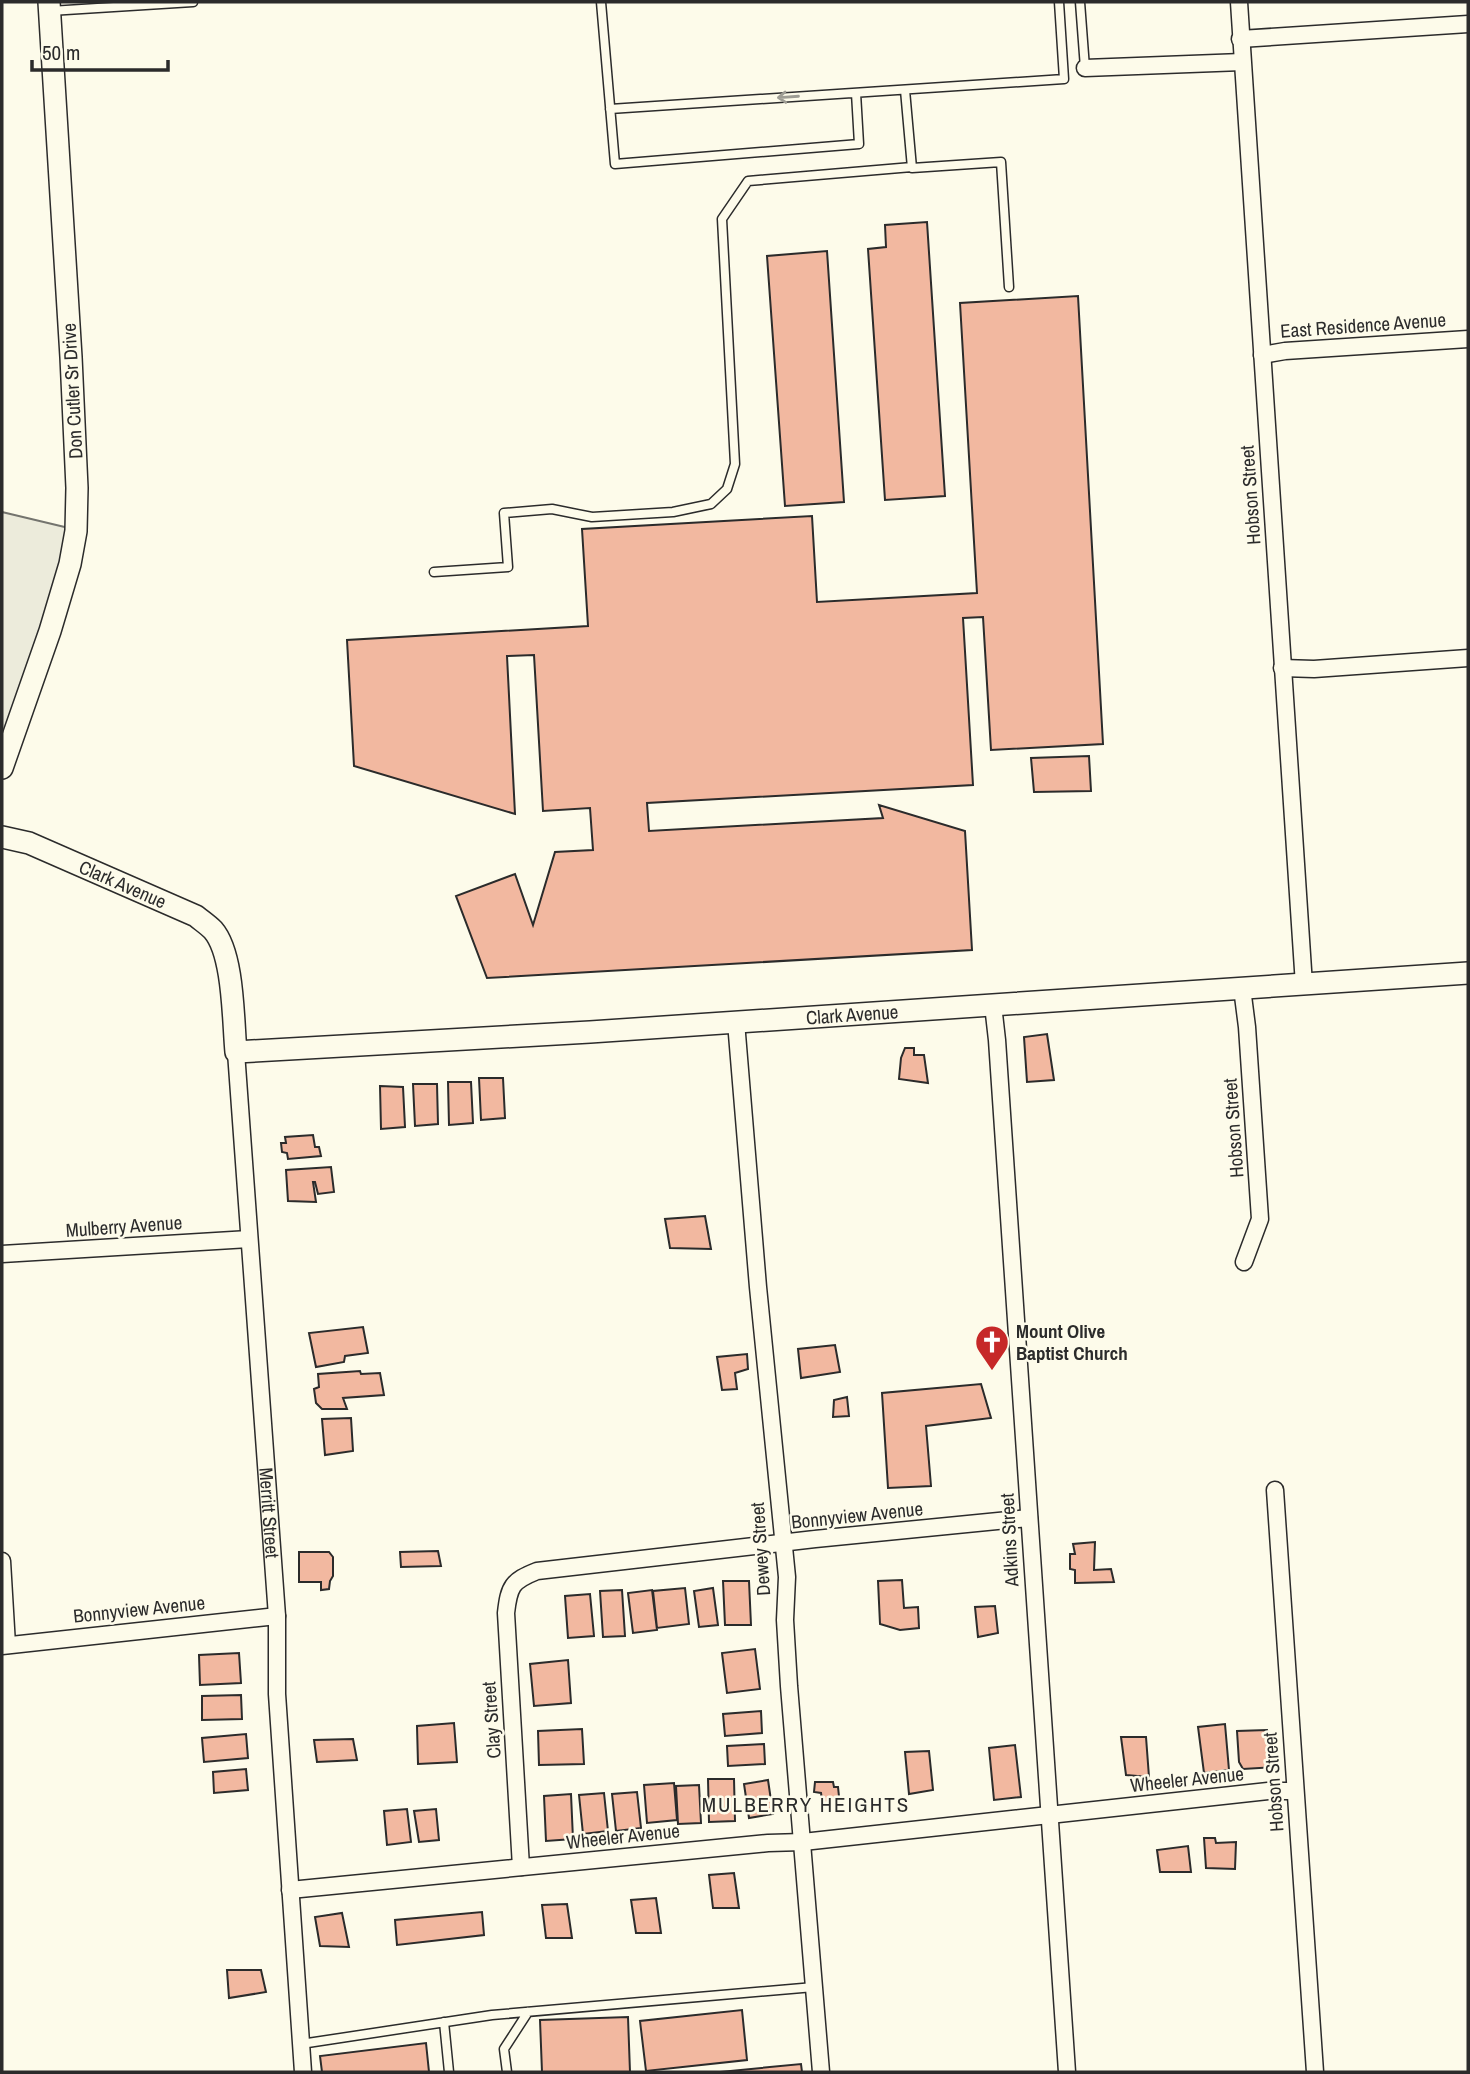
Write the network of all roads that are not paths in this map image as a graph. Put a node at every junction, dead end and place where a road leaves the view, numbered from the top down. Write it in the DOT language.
graph roads {
  1 [pos="194,2"];
  2 [pos="601,2"];
  3 [pos="1059,2"];
  4 [pos="1080,2"];
  5 [pos="1239,2"];
  6 [pos="49,6"];
  7 [pos="1468,24"];
  8 [pos="1240,39"];
  9 [pos="1242,62"];
  10 [pos="1085,68"];
  11 [pos="905,90"];
  12 [pos="856,93"];
  13 [pos="610,109"];
  14 [pos="912,167"];
  15 [pos="1009,287"];
  16 [pos="1468,339"];
  17 [pos="1262,355"];
  18 [pos="434,572"];
  19 [pos="1468,658"];
  20 [pos="1282,668"];
  21 [pos="2,768"];
  22 [pos="2,837"];
  23 [pos="225,954"];
  24 [pos="1468,973"];
  25 [pos="1304,985"];
  26 [pos="1242,988"];
  27 [pos="993,1005"];
  28 [pos="736,1022"];
  29 [pos="236,1052"];
  30 [pos="249,1239"];
  31 [pos="2,1254"];
  32 [pos="1244,1262"];
  33 [pos="1275,1490"];
  34 [pos="1029,1518"];
  35 [pos="783,1543"];
  36 [pos="2,1561"];
  37 [pos="523,1577"];
  38 [pos="277,1616"];
  39 [pos="4,1645"];
  40 [pos="1294,1791"];
  41 [pos="1048,1815"];
  42 [pos="803,1842"];
  43 [pos="521,1867"];
  44 [pos="290,1890"];
  45 [pos="814,1987"];
  46 [pos="528,2012"];
  47 [pos="444,2022"];
  48 [pos="301,2044"];
  49 [pos="303,2072"];
  50 [pos="449,2072"];
  51 [pos="507,2072"];
  52 [pos="821,2072"];
  53 [pos="1067,2072"];
  54 [pos="1315,2072"];
  1 -- 6 [label="lane"];
  2 -- 13 [label="lane"];
  3 -- 11 [label="lane"];
  4 -- 10 [label="lane"];
  5 -- 8 [label="street, Hobson Street"];
  6 -- 21 [label="street, Don Cutler Sr Drive"];
  7 -- 8 [label="street"];
  8 -- 9 [label="street, Hobson Street"];
  9 -- 10 [label="street"];
  9 -- 17 [label="street, Hobson Street"];
  11 -- 12 [label="lane"];
  11 -- 14 [label="lane"];
  12 -- 13 [label="lane, one-way"];
  12 -- 13 [label="lane"];
  14 -- 15 [label="lane"];
  14 -- 18 [label="lane"];
  16 -- 17 [label="street, East Residence Avenue"];
  17 -- 20 [label="street, Hobson Street"];
  19 -- 20 [label="street"];
  20 -- 25 [label="street, Hobson Street"];
  22 -- 23 [label="street, Clark Avenue"];
  23 -- 29 [label="street, Merritt Street"];
  24 -- 25 [label="street, Clark Avenue"];
  25 -- 26 [label="street, Clark Avenue"];
  26 -- 27 [label="street, Clark Avenue"];
  26 -- 32 [label="street, Hobson Street"];
  27 -- 28 [label="street, Clark Avenue"];
  27 -- 34 [label="street, Adkins Street"];
  28 -- 29 [label="street, Clark Avenue"];
  28 -- 35 [label="street, Dewey Street"];
  29 -- 30 [label="street, Merritt Street"];
  30 -- 31 [label="street, Mulberry Avenue"];
  30 -- 38 [label="street, Merritt Street"];
  33 -- 40 [label="street, Hobson Street"];
  34 -- 35 [label="street, Bonnyview Avenue"];
  34 -- 41 [label="street, Adkins Street"];
  35 -- 37 [label="street, Bonnyview Avenue"];
  35 -- 42 [label="street, Dewey Street"];
  36 -- 39 [label="street"];
  37 -- 43 [label="street, Clay Street"];
  38 -- 39 [label="street, Bonnyview Avenue"];
  38 -- 44 [label="street, Merritt Street"];
  40 -- 41 [label="street, Wheeler Avenue"];
  40 -- 54 [label="street, Hobson Street"];
  41 -- 42 [label="street, Wheeler Avenue"];
  41 -- 53 [label="street, Adkins Street"];
  42 -- 43 [label="street, Wheeler Avenue"];
  42 -- 45 [label="street, Dewey Street"];
  43 -- 44 [label="street, Wheeler Avenue"];
  44 -- 48 [label="street, Merritt Street"];
  45 -- 46 [label="lane"];
  45 -- 52 [label="street, Dewey Street"];
  46 -- 47 [label="lane"];
  46 -- 51 [label="lane"];
  47 -- 48 [label="lane"];
  47 -- 50 [label="lane"];
  48 -- 49 [label="street, Merritt Street"];
}
